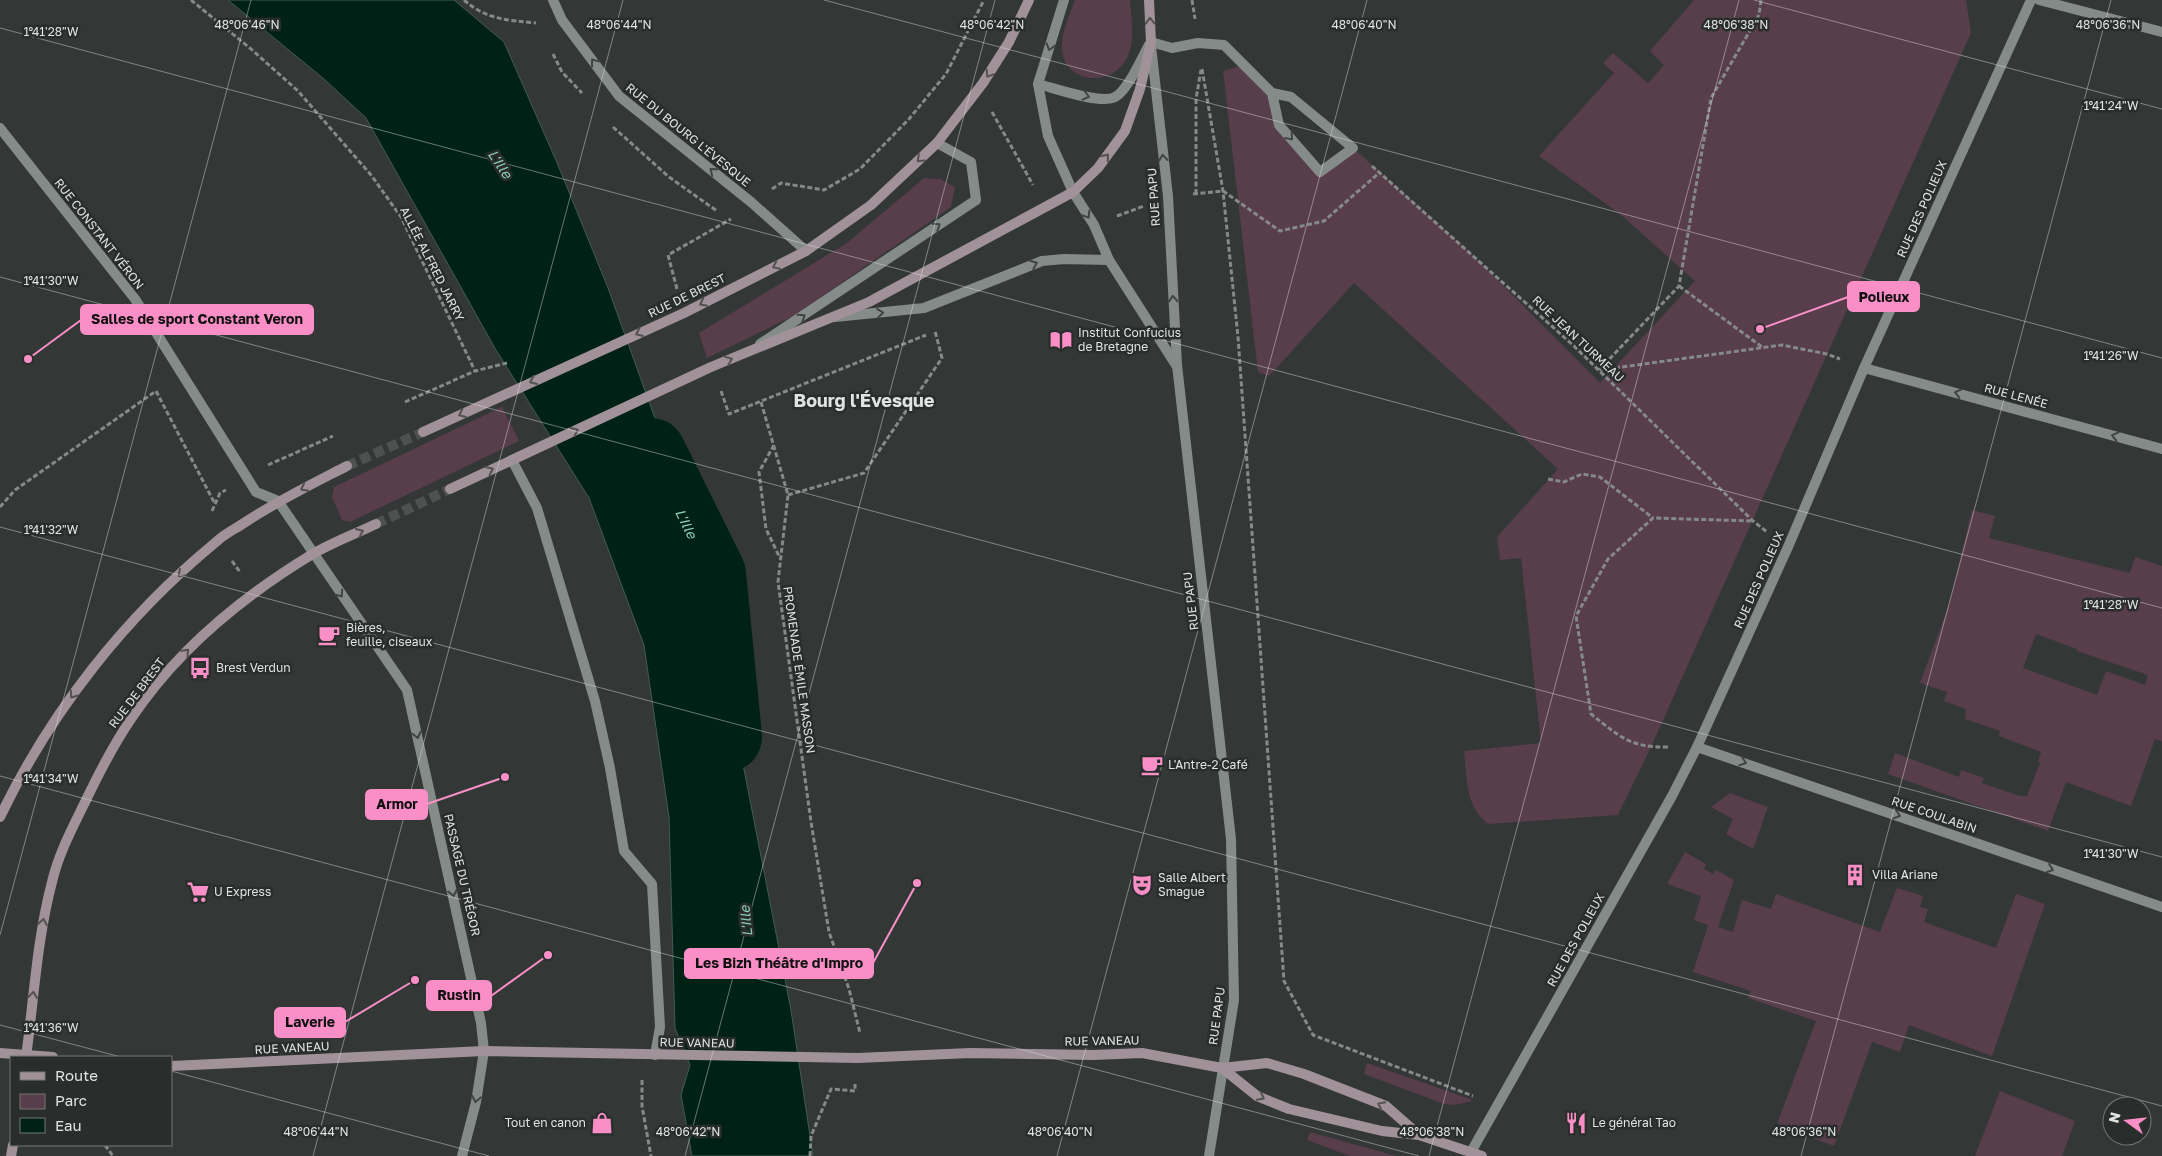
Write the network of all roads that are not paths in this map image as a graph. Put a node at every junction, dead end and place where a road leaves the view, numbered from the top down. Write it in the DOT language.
graph roads {
  1 [pos="553,0"];
  2 [pos="1029,0"];
  3 [pos="1064,0"];
  4 [pos="1149,0"];
  5 [pos="2031,0"];
  6 [pos="2039,0"];
  7 [pos="2162,32"];
  8 [pos="1151,42"];
  9 [pos="1038,84"];
  10 [pos="1272,93"];
  11 [pos="0,128"];
  12 [pos="937,143"];
  13 [pos="1073,192"];
  14 [pos="806,251"];
  15 [pos="1109,260"];
  16 [pos="832,318"];
  17 [pos="746,353"];
  18 [pos="1176,365"];
  19 [pos="1864,368"];
  20 [pos="423,432"];
  21 [pos="2162,449"];
  22 [pos="512,460"];
  23 [pos="347,466"];
  24 [pos="450,489"];
  25 [pos="278,501"];
  26 [pos="376,524"];
  27 [pos="312,554"];
  28 [pos="1697,747"];
  29 [pos="0,817"];
  30 [pos="2162,907"];
  31 [pos="484,1051"];
  32 [pos="0,1053"];
  33 [pos="655,1055"];
  34 [pos="27,1056"];
  35 [pos="172,1066"];
  36 [pos="1222,1068"];
  37 [pos="1419,1135"];
  38 [pos="1471,1152"];
  39 [pos="462,1156"];
  40 [pos="1209,1156"];
  41 [pos="1482,1156"];
  14 -- 1 [label="street, RUE DU BOURG L'ÉVESQUE, one-way"];
  2 -- 12 [label="main road, RUE DE BREST, one-way"];
  3 -- 9 [label="street, one-way"];
  8 -- 4 [label="main road, one-way"];
  5 -- 19 [label="street, RUE DES POLIEUX"];
  6 -- 7 [label="street"];
  9 -- 8 [label="street, one-way"];
  8 -- 10 [label="street"];
  13 -- 8 [label="main road, one-way"];
  18 -- 8 [label="street, RUE PAPU, one-way"];
  9 -- 13 [label="street"];
  10 -- 10 [label="street, one-way"];
  11 -- 25 [label="street, RUE CONSTANT VÉRON"];
  12 -- 14 [label="main road, RUE DE BREST, one-way"];
  17 -- 12 [label="street, one-way"];
  13 -- 15 [label="street, one-way"];
  13 -- 16 [label="main road"];
  14 -- 20 [label="main road, RUE DE BREST, one-way"];
  16 -- 15 [label="street, one-way"];
  15 -- 18 [label="street"];
  16 -- 17 [label="main road"];
  22 -- 17 [label="main road, one-way"];
  18 -- 36 [label="street, RUE PAPU"];
  21 -- 19 [label="street, RUE LENÉE, one-way"];
  19 -- 28 [label="street, RUE DES POLIEUX"];
  24 -- 22 [label="main road, one-way"];
  22 -- 33 [label="street"];
  23 -- 25 [label="main road, one-way"];
  25 -- 27 [label="street, PASSAGE DU TRÉGOR"];
  25 -- 29 [label="main road, one-way"];
  27 -- 26 [label="main road, RUE DE BREST, one-way"];
  27 -- 31 [label="street, PASSAGE DU TRÉGOR, one-way"];
  34 -- 27 [label="main road, RUE DE BREST, one-way"];
  28 -- 30 [label="street, RUE COULABIN, one-way"];
  28 -- 38 [label="street, RUE DES POLIEUX"];
  31 -- 33 [label="main road, RUE VANEAU"];
  31 -- 35 [label="main road, RUE VANEAU"];
  31 -- 39 [label="street, PASSAGE DU TRÉGOR, one-way"];
  32 -- 34 [label="main road"];
  33 -- 36 [label="main road, RUE VANEAU"];
  36 -- 37 [label="main road, RUE VANEAU, one-way"];
  37 -- 36 [label="main road, RUE VANEAU, one-way"];
  36 -- 40 [label="street, RUE PAPU"];
  37 -- 38 [label="main road, RUE VANEAU"];
  38 -- 41 [label="main road, RUE VANEAU"];
}
